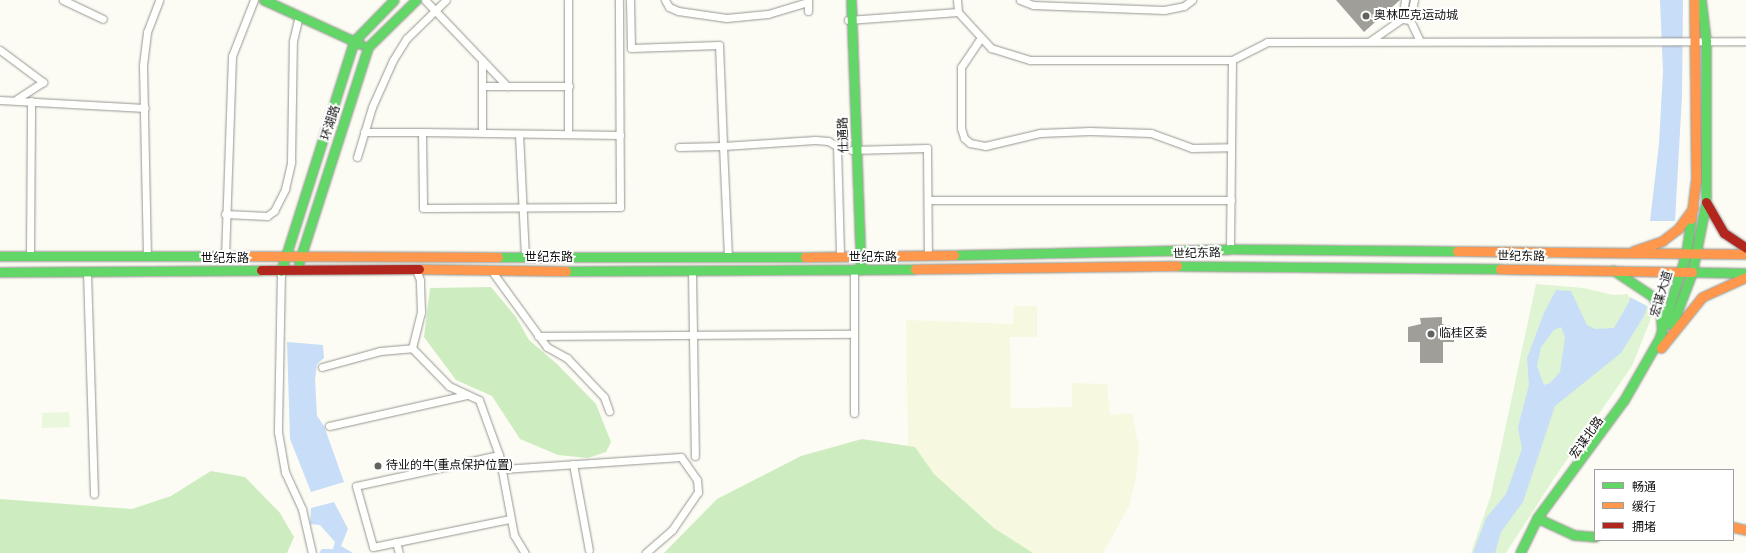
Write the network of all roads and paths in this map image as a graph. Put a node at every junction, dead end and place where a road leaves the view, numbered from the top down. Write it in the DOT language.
graph roads {
  1 [pos="63,0"];
  2 [pos="159,0"];
  3 [pos="254,0"];
  4 [pos="264,0"];
  5 [pos="394,0"];
  6 [pos="416,0"];
  7 [pos="425,0"];
  8 [pos="446,0"];
  9 [pos="568,0"];
  10 [pos="619,0"];
  11 [pos="630,0"];
  12 [pos="665,0"];
  13 [pos="846,0"];
  14 [pos="851,0"];
  15 [pos="957,0"];
  16 [pos="1020,0"];
  17 [pos="1192,0"];
  18 [pos="1405,0"];
  19 [pos="1414,0"];
  20 [pos="1694,0"];
  21 [pos="1701,0"];
  22 [pos="808,1"];
  23 [pos="435,11"];
  24 [pos="808,11"];
  25 [pos="958,12"];
  26 [pos="299,16"];
  27 [pos="103,19"];
  28 [pos="1402,19"];
  29 [pos="850,20"];
  30 [pos="1410,20"];
  31 [pos="980,39"];
  32 [pos="354,41"];
  33 [pos="1420,41"];
  34 [pos="1706,41"];
  35 [pos="1746,41"];
  36 [pos="1369,42"];
  37 [pos="1691,42"];
  38 [pos="368,47"];
  39 [pos="0,50"];
  40 [pos="482,60"];
  41 [pos="1232,60"];
  42 [pos="482,86"];
  43 [pos="508,86"];
  44 [pos="569,86"];
  45 [pos="17,99"];
  46 [pos="0,100"];
  47 [pos="31,101"];
  48 [pos="144,108"];
  49 [pos="364,132"];
  50 [pos="422,132"];
  51 [pos="482,132"];
  52 [pos="519,134"];
  53 [pos="568,134"];
  54 [pos="620,135"];
  55 [pos="723,146"];
  56 [pos="678,147"];
  57 [pos="1231,147"];
  58 [pos="854,150"];
  59 [pos="357,157"];
  60 [pos="928,200"];
  61 [pos="1231,200"];
  62 [pos="1706,202"];
  63 [pos="1694,206"];
  64 [pos="522,207"];
  65 [pos="225,214"];
  66 [pos="1746,248"];
  67 [pos="1230,249"];
  68 [pos="1401,249"];
  69 [pos="1464,250"];
  70 [pos="1637,251"];
  71 [pos="1686,254"];
  72 [pos="1697,254"];
  73 [pos="1746,254"];
  74 [pos="30,255"];
  75 [pos="928,255"];
  76 [pos="0,256"];
  77 [pos="728,256"];
  78 [pos="840,256"];
  79 [pos="857,256"];
  80 [pos="147,257"];
  81 [pos="225,257"];
  82 [pos="285,258"];
  83 [pos="300,258"];
  84 [pos="525,258"];
  85 [pos="1230,265"];
  86 [pos="1406,267"];
  87 [pos="416,269"];
  88 [pos="1466,269"];
  89 [pos="296,270"];
  90 [pos="491,270"];
  91 [pos="858,270"];
  92 [pos="1613,270"];
  93 [pos="281,271"];
  94 [pos="0,272"];
  95 [pos="87,272"];
  96 [pos="692,272"];
  97 [pos="1682,273"];
  98 [pos="1692,273"];
  99 [pos="1746,273"];
  100 [pos="1746,277"];
  101 [pos="854,334"];
  102 [pos="1665,334"];
  103 [pos="694,335"];
  104 [pos="538,336"];
  105 [pos="412,348"];
  106 [pos="322,368"];
  107 [pos="467,395"];
  108 [pos="609,411"];
  109 [pos="854,413"];
  110 [pos="329,426"];
  111 [pos="499,455"];
  112 [pos="695,456"];
  113 [pos="573,464"];
  114 [pos="503,469"];
  115 [pos="94,494"];
  116 [pos="510,519"];
  117 [pos="1540,519"];
  118 [pos="1734,527"];
  119 [pos="1746,530"];
  120 [pos="1594,537"];
  121 [pos="396,542"];
  122 [pos="374,550"];
  123 [pos="589,550"];
  124 [pos="312,553"];
  125 [pos="399,553"];
  126 [pos="525,553"];
  127 [pos="646,553"];
  128 [pos="1520,553"];
  129 [pos="1526,553"];
  1 -- 27 [label="street"];
  2 -- 48 [label="street"];
  3 -- 65 [label="street"];
  4 -- 26 [label="main road"];
  5 -- 32 [label="main road, 环湖路"];
  6 -- 38 [label="main road, 环湖路"];
  7 -- 23 [label="street"];
  8 -- 23 [label="street"];
  9 -- 44 [label="street"];
  10 -- 54 [label="street"];
  11 -- 55 [label="street"];
  12 -- 22 [label="street"];
  13 -- 29 [label="main road, 仕通路"];
  14 -- 29 [label="main road, 仕通路"];
  15 -- 25 [label="street"];
  16 -- 17 [label="street"];
  18 -- 28 [label="street"];
  19 -- 30 [label="street"];
  20 -- 37 [label="main road, 宏谋大道"];
  21 -- 34 [label="main road, 宏谋大道"];
  22 -- 24 [label="street"];
  23 -- 40 [label="street"];
  23 -- 49 [label="street"];
  25 -- 29 [label="street"];
  25 -- 31 [label="street"];
  26 -- 32 [label="main road"];
  26 -- 65 [label="street"];
  28 -- 30 [label="street"];
  28 -- 36 [label="street"];
  29 -- 58 [label="main road, 仕通路"];
  30 -- 33 [label="street"];
  31 -- 41 [label="street"];
  31 -- 57 [label="street"];
  32 -- 38 [label="main road"];
  32 -- 82 [label="main road, 环湖路"];
  33 -- 36 [label="street"];
  33 -- 37 [label="street"];
  34 -- 35 [label="street"];
  34 -- 37 [label="street"];
  34 -- 62 [label="main road, 宏谋大道"];
  36 -- 41 [label="street"];
  37 -- 63 [label="main road, 宏谋大道"];
  38 -- 83 [label="main road, 环湖路"];
  39 -- 45 [label="street"];
  40 -- 42 [label="street"];
  40 -- 43 [label="street"];
  41 -- 57 [label="street"];
  42 -- 43 [label="street"];
  42 -- 51 [label="street"];
  43 -- 44 [label="street"];
  44 -- 53 [label="street"];
  45 -- 46 [label="street"];
  45 -- 47 [label="street"];
  47 -- 48 [label="street"];
  47 -- 74 [label="street"];
  48 -- 80 [label="street"];
  49 -- 50 [label="street"];
  49 -- 59 [label="street"];
  50 -- 51 [label="street"];
  50 -- 64 [label="street"];
  51 -- 52 [label="street"];
  52 -- 53 [label="street"];
  52 -- 64 [label="street"];
  53 -- 54 [label="street"];
  54 -- 64 [label="street"];
  55 -- 56 [label="street"];
  55 -- 77 [label="street"];
  55 -- 78 [label="street"];
  57 -- 61 [label="street"];
  58 -- 60 [label="street"];
  58 -- 79 [label="main road, 仕通路"];
  60 -- 61 [label="street"];
  60 -- 75 [label="street"];
  61 -- 67 [label="street"];
  62 -- 66 [label="main road"];
  62 -- 72 [label="main road, 宏谋大道"];
  63 -- 70 [label="main road"];
  63 -- 71 [label="main road, 宏谋大道"];
  64 -- 84 [label="street"];
  65 -- 81 [label="street"];
  67 -- 68 [label="main road, 世纪东路"];
  67 -- 75 [label="main road, 世纪东路"];
  67 -- 85 [label="main road"];
  68 -- 69 [label="main road, 世纪东路"];
  68 -- 86 [label="main road"];
  69 -- 70 [label="main road, 世纪东路"];
  69 -- 88 [label="main road"];
  70 -- 71 [label="main road, 世纪东路"];
  71 -- 72 [label="main road, 世纪东路"];
  71 -- 97 [label="main road, 宏谋大道"];
  72 -- 73 [label="main road, 世纪东路"];
  72 -- 98 [label="main road, 宏谋大道"];
  74 -- 76 [label="main road, 世纪东路"];
  74 -- 80 [label="main road, 世纪东路"];
  75 -- 79 [label="main road, 世纪东路"];
  77 -- 78 [label="main road, 世纪东路"];
  77 -- 84 [label="main road, 世纪东路"];
  78 -- 79 [label="main road, 世纪东路"];
  79 -- 91 [label="main road, 仕通路"];
  80 -- 81 [label="main road, 世纪东路"];
  81 -- 82 [label="main road, 世纪东路"];
  82 -- 83 [label="main road, 世纪东路"];
  82 -- 93 [label="main road, 环湖路"];
  83 -- 84 [label="main road, 世纪东路"];
  83 -- 89 [label="main road, 环湖路"];
  85 -- 86 [label="main road, 世纪东路"];
  85 -- 91 [label="main road, 世纪东路"];
  86 -- 88 [label="main road, 世纪东路"];
  87 -- 89 [label="main road, 世纪东路"];
  87 -- 90 [label="main road, 世纪东路"];
  87 -- 105 [label="street"];
  88 -- 92 [label="main road, 世纪东路"];
  89 -- 93 [label="main road, 世纪东路"];
  90 -- 96 [label="main road, 世纪东路"];
  90 -- 104 [label="street"];
  91 -- 96 [label="main road, 世纪东路"];
  91 -- 101 [label="street"];
  92 -- 97 [label="main road, 世纪东路"];
  92 -- 102 [label="main road"];
  93 -- 95 [label="main road, 世纪东路"];
  93 -- 124 [label="street"];
  94 -- 95 [label="main road, 世纪东路"];
  95 -- 115 [label="street"];
  96 -- 103 [label="street"];
  97 -- 98 [label="main road, 世纪东路"];
  97 -- 102 [label="main road, 宏谋大道"];
  98 -- 99 [label="main road, 世纪东路"];
  98 -- 102 [label="main road, 宏谋大道"];
  100 -- 102 [label="main road"];
  101 -- 103 [label="street"];
  101 -- 109 [label="street"];
  102 -- 117 [label="main road, 宏谋大道"];
  103 -- 104 [label="street"];
  103 -- 112 [label="street"];
  104 -- 108 [label="street"];
  105 -- 106 [label="street"];
  105 -- 107 [label="street"];
  107 -- 110 [label="street"];
  107 -- 111 [label="street"];
  111 -- 114 [label="street"];
  111 -- 122 [label="street"];
  113 -- 114 [label="street"];
  113 -- 123 [label="street"];
  113 -- 127 [label="street"];
  114 -- 116 [label="street"];
  116 -- 121 [label="street"];
  116 -- 126 [label="street"];
  117 -- 120 [label="main road"];
  117 -- 128 [label="main road, 宏谋大道"];
  117 -- 129 [label="main road"];
  118 -- 119 [label="main road"];
  121 -- 122 [label="street"];
  121 -- 125 [label="street"];
}
